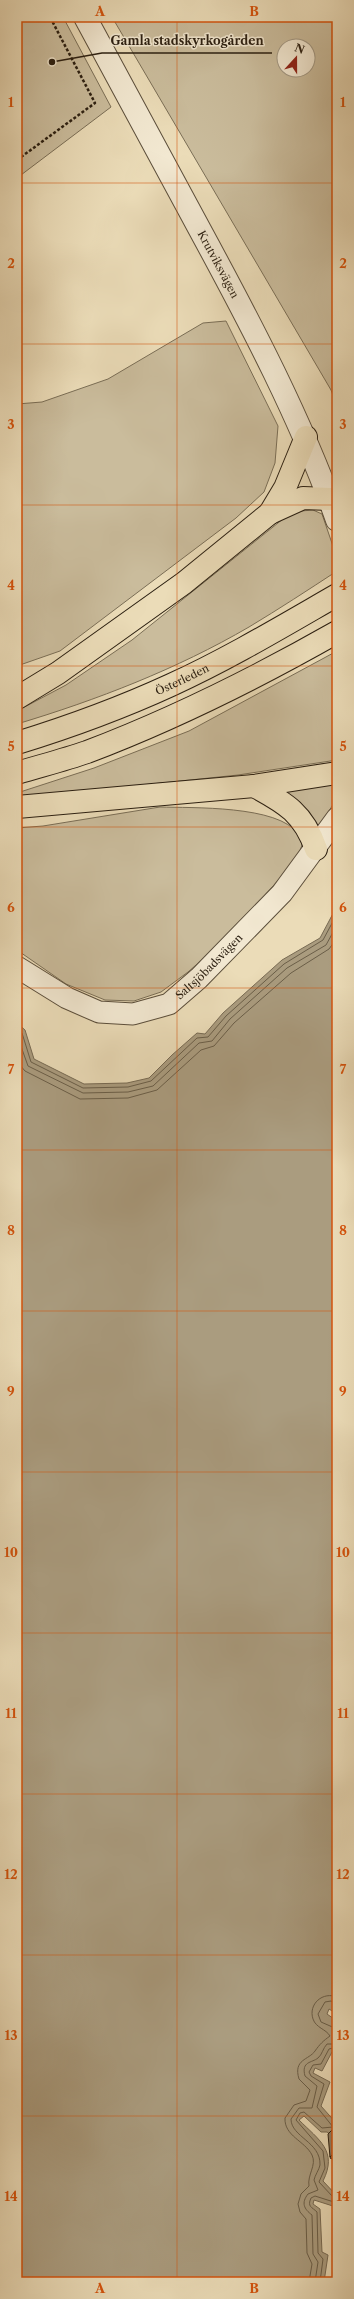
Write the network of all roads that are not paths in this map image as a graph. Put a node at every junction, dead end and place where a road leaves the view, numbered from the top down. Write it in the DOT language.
graph roads {
  1 [pos="84,17"];
  2 [pos="306,437"];
  3 [pos="330,499"];
  4 [pos="270,513"];
  5 [pos="337,520"];
  6 [pos="337,595"];
  7 [pos="337,632"];
  8 [pos="17,698"];
  9 [pos="17,744"];
  10 [pos="17,773"];
  11 [pos="337,773"];
  12 [pos="254,786"];
  13 [pos="17,807"];
  14 [pos="337,818"];
  15 [pos="316,849"];
  16 [pos="17,967"];
  1 -- 2 [label="street, Krutviksvägen"];
  2 -- 3 [label="street, Krutviksvägen"];
  2 -- 4 [label="highway"];
  3 -- 4 [label="highway"];
  3 -- 5 [label="street, Krutviksvägen"];
  4 -- 8 [label="highway"];
  6 -- 9 [label="highway, Österleden"];
  7 -- 10 [label="highway"];
  11 -- 12 [label="highway"];
  12 -- 13 [label="highway"];
  12 -- 15 [label="highway"];
  14 -- 15 [label="street, Saltsjöbadsvägen"];
  15 -- 16 [label="street, Saltsjöbadsvägen"];
}
